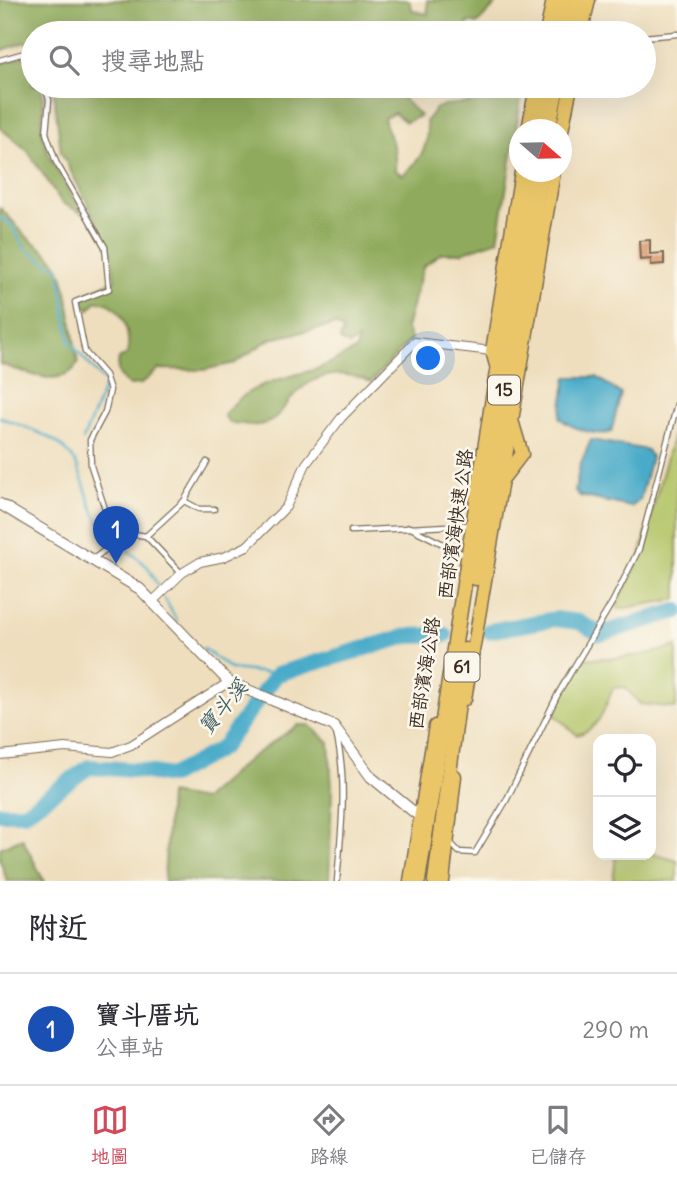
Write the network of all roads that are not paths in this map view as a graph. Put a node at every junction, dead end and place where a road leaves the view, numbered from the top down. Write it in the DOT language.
graph roads {
  1 [pos="553,0"];
  2 [pos="564,0"];
  3 [pos="578,0"];
  4 [pos="589,0"];
  5 [pos="549,21"];
  6 [pos="559,21"];
  7 [pos="573,21"];
  8 [pos="584,21"];
  9 [pos="677,34"];
  10 [pos="656,36"];
  11 [pos="21,54"];
  12 [pos="0,60"];
  13 [pos="48,98"];
  14 [pos="534,98"];
  15 [pos="541,98"];
  16 [pos="555,98"];
  17 [pos="569,98"];
  18 [pos="530,119"];
  19 [pos="538,119"];
  20 [pos="550,119"];
  21 [pos="564,119"];
  22 [pos="519,182"];
  23 [pos="527,182"];
  24 [pos="539,182"];
  25 [pos="552,182"];
  26 [pos="492,351"];
  27 [pos="677,404"];
  28 [pos="207,462"];
  29 [pos="184,500"];
  30 [pos="0,504"];
  31 [pos="214,509"];
  32 [pos="467,524"];
  33 [pos="408,527"];
  34 [pos="351,531"];
  35 [pos="127,533"];
  36 [pos="146,536"];
  37 [pos="463,554"];
  38 [pos="92,560"];
  39 [pos="182,573"];
  40 [pos="469,591"];
  41 [pos="154,600"];
  42 [pos="231,683"];
  43 [pos="334,726"];
  44 [pos="446,741"];
  45 [pos="0,755"];
  46 [pos="419,816"];
  47 [pos="447,840"];
  48 [pos="337,881"];
  49 [pos="410,881"];
  50 [pos="418,881"];
  51 [pos="435,881"];
  52 [pos="443,881"];
  1 -- 5 [label="main road"];
  2 -- 6 [label="highway"];
  3 -- 7 [label="highway"];
  4 -- 8 [label="main road"];
  9 -- 10 [label="lane"];
  11 -- 12 [label="lane"];
  13 -- 35 [label="lane"];
  14 -- 18 [label="main road"];
  15 -- 19 [label="highway"];
  16 -- 20 [label="highway"];
  17 -- 21 [label="main road"];
  22 -- 26 [label="main road, 15"];
  23 -- 40 [label="highway, 西部濱海快速公路 / 61"];
  24 -- 40 [label="highway, 西部濱海快速公路 / 61"];
  25 -- 47 [label="main road, 15"];
  26 -- 32 [label="main road, 15"];
  26 -- 39 [label="street"];
  27 -- 47 [label="lane"];
  28 -- 29 [label="lane"];
  29 -- 31 [label="lane"];
  29 -- 36 [label="lane"];
  30 -- 38 [label="street"];
  32 -- 33 [label="lane"];
  32 -- 37 [label="main road, 西部濱海公路"];
  33 -- 34 [label="lane"];
  33 -- 37 [label="lane"];
  35 -- 36 [label="lane"];
  35 -- 38 [label="lane"];
  36 -- 39 [label="lane"];
  37 -- 46 [label="main road, 西部濱海公路"];
  38 -- 41 [label="street"];
  39 -- 41 [label="street"];
  40 -- 44 [label="highway, 西部濱海快速公路 / 61"];
  41 -- 42 [label="street"];
  42 -- 43 [label="street"];
  42 -- 45 [label="street"];
  43 -- 46 [label="street"];
  43 -- 48 [label="lane"];
  44 -- 50 [label="highway, 西部濱海快速公路 / 61"];
  44 -- 51 [label="highway, 西部濱海快速公路 / 61"];
  46 -- 49 [label="main road, 西部濱海公路"];
  47 -- 52 [label="main road, 15"];
}
